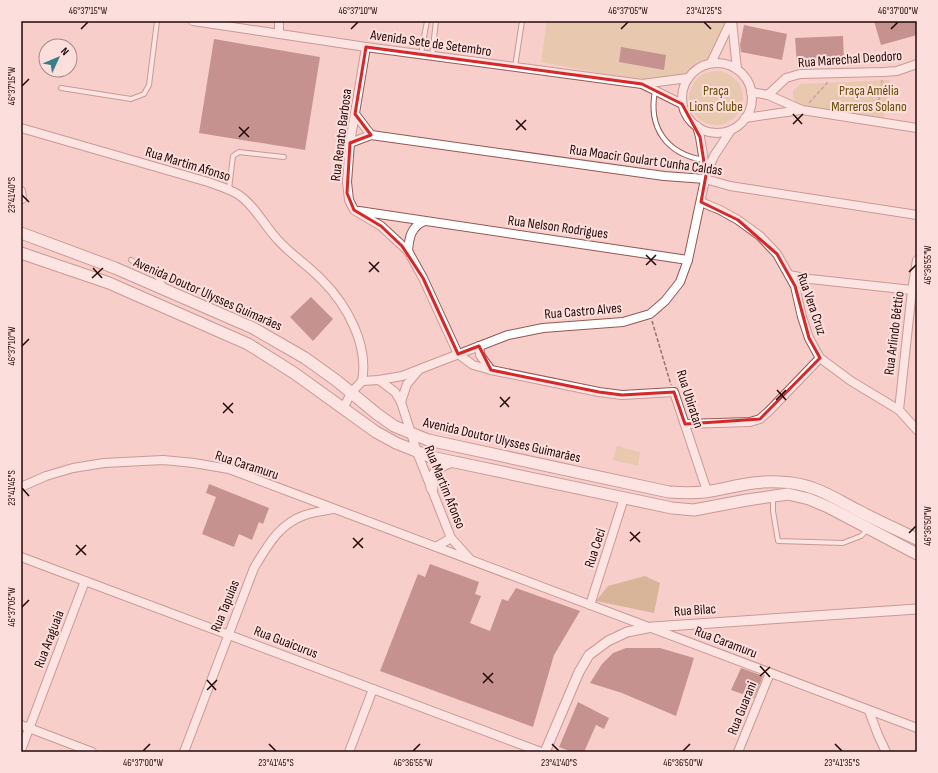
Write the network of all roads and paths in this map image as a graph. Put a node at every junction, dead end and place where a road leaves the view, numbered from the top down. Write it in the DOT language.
graph roads {
  1 [pos="157,21"];
  2 [pos="193,21"];
  3 [pos="279,21"];
  4 [pos="427,21"];
  5 [pos="436,21"];
  6 [pos="522,21"];
  7 [pos="731,21"];
  8 [pos="279,34"];
  9 [pos="366,47"];
  10 [pos="421,55"];
  11 [pos="432,56"];
  12 [pos="711,63"];
  13 [pos="917,64"];
  14 [pos="515,67"];
  15 [pos="737,69"];
  16 [pos="837,72"];
  17 [pos="883,72"];
  18 [pos="688,78"];
  19 [pos="642,84"];
  20 [pos="61,88"];
  21 [pos="655,91"];
  22 [pos="751,92"];
  23 [pos="768,95"];
  24 [pos="682,104"];
  25 [pos="802,110"];
  26 [pos="355,114"];
  27 [pos="745,118"];
  28 [pos="876,121"];
  29 [pos="697,126"];
  30 [pos="21,128"];
  31 [pos="917,128"];
  32 [pos="731,130"];
  33 [pos="371,134"];
  34 [pos="350,143"];
  35 [pos="284,157"];
  36 [pos="704,160"];
  37 [pos="706,177"];
  38 [pos="229,189"];
  39 [pos="701,202"];
  40 [pos="354,210"];
  41 [pos="917,215"];
  42 [pos="425,221"];
  43 [pos="21,233"];
  44 [pos="408,251"];
  45 [pos="21,253"];
  46 [pos="131,260"];
  47 [pos="688,260"];
  48 [pos="917,260"];
  49 [pos="789,275"];
  50 [pos="167,290"];
  51 [pos="912,290"];
  52 [pos="650,314"];
  53 [pos="478,346"];
  54 [pos="458,354"];
  55 [pos="820,358"];
  56 [pos="418,370"];
  57 [pos="491,370"];
  58 [pos="380,380"];
  59 [pos="362,381"];
  60 [pos="674,392"];
  61 [pos="351,393"];
  62 [pos="402,402"];
  63 [pos="343,409"];
  64 [pos="899,410"];
  65 [pos="685,424"];
  66 [pos="917,430"];
  67 [pos="411,434"];
  68 [pos="417,452"];
  69 [pos="450,462"];
  70 [pos="21,487"];
  71 [pos="432,488"];
  72 [pos="707,491"];
  73 [pos="773,496"];
  74 [pos="624,498"];
  75 [pos="334,509"];
  76 [pos="868,529"];
  77 [pos="451,538"];
  78 [pos="917,539"];
  79 [pos="436,546"];
  80 [pos="917,554"];
  81 [pos="21,557"];
  82 [pos="470,560"];
  83 [pos="85,581"];
  84 [pos="590,605"];
  85 [pos="917,609"];
  86 [pos="652,628"];
  87 [pos="228,635"];
  88 [pos="770,673"];
  89 [pos="373,689"];
  90 [pos="869,711"];
  91 [pos="21,725"];
  92 [pos="30,728"];
  93 [pos="917,728"];
  94 [pos="21,750"];
  95 [pos="741,751"];
  96 [pos="92,752"];
  97 [pos="184,752"];
  98 [pos="349,752"];
  99 [pos="541,752"];
  100 [pos="545,752"];
  101 [pos="886,752"];
  1 -- 20 [label="lane"];
  2 -- 8 [label="street, Avenida Sete de Setembro"];
  3 -- 8 [label="street"];
  4 -- 10 [label="lane"];
  5 -- 11 [label="lane"];
  6 -- 14 [label="lane"];
  7 -- 12 [label="street"];
  7 -- 15 [label="street"];
  8 -- 9 [label="street, Avenida Sete de Setembro"];
  9 -- 10 [label="street, Avenida Sete de Setembro"];
  9 -- 26 [label="street, Rua Renato Barbosa"];
  10 -- 11 [label="street, Avenida Sete de Setembro"];
  11 -- 14 [label="street, Avenida Sete de Setembro"];
  12 -- 15 [label="street"];
  12 -- 18 [label="street"];
  13 -- 17 [label="street, Rua Marechal Deodoro"];
  14 -- 19 [label="street, Avenida Sete de Setembro"];
  15 -- 22 [label="street"];
  16 -- 17 [label="street, Rua Marechal Deodoro"];
  16 -- 23 [label="street, Rua Marechal Deodoro"];
  16 -- 25 [label="path"];
  17 -- 28 [label="path"];
  18 -- 19 [label="street, Avenida Sete de Setembro"];
  18 -- 24 [label="street"];
  19 -- 21 [label="street, Avenida Sete de Setembro"];
  21 -- 24 [label="street, Avenida Sete de Setembro"];
  21 -- 36 [label="lane"];
  22 -- 23 [label="street"];
  22 -- 27 [label="street"];
  23 -- 25 [label="street"];
  24 -- 29 [label="street"];
  25 -- 27 [label="street"];
  25 -- 28 [label="street"];
  26 -- 33 [label="street"];
  26 -- 34 [label="street, Rua Renato Barbosa"];
  27 -- 32 [label="street"];
  28 -- 31 [label="street"];
  29 -- 32 [label="street"];
  29 -- 36 [label="street, Rua Castro Alves"];
  30 -- 38 [label="street, Rua Martim Afonso"];
  32 -- 37 [label="street, Rua Castro Alves"];
  33 -- 34 [label="street"];
  33 -- 37 [label="street, Rua Moacir Goulart Cunha Caldas"];
  34 -- 40 [label="street, Rua Renato Barbosa"];
  35 -- 38 [label="lane"];
  36 -- 37 [label="street, Rua Castro Alves"];
  37 -- 39 [label="street, Rua Castro Alves"];
  37 -- 41 [label="street, Rua Moacir Goulart Cunha Caldas"];
  38 -- 59 [label="street, Rua Martim Afonso"];
  39 -- 47 [label="street, Rua Castro Alves"];
  39 -- 49 [label="street, Rua Vera Cruz"];
  40 -- 42 [label="street, Rua Nelson Rodrigues"];
  40 -- 44 [label="street"];
  42 -- 44 [label="street"];
  42 -- 47 [label="street, Rua Nelson Rodrigues"];
  43 -- 50 [label="main road, Avenida Doutor Ulysses Guimarães"];
  44 -- 54 [label="street"];
  45 -- 63 [label="main road"];
  46 -- 50 [label="lane"];
  47 -- 52 [label="street, Rua Castro Alves"];
  48 -- 51 [label="street, Rua Arlindo Béttio"];
  49 -- 51 [label="street"];
  49 -- 55 [label="street, Rua Vera Cruz"];
  50 -- 61 [label="main road, Avenida Doutor Ulysses Guimarães"];
  51 -- 64 [label="street, Rua Arlindo Béttio"];
  52 -- 53 [label="street, Rua Castro Alves"];
  52 -- 60 [label="path, Rua Ubiratan"];
  53 -- 54 [label="street, Rua Castro Alves"];
  53 -- 57 [label="street"];
  54 -- 56 [label="street, Rua Castro Alves"];
  54 -- 57 [label="street"];
  55 -- 64 [label="street, Rua Vera Cruz"];
  55 -- 65 [label="street"];
  56 -- 58 [label="street, Rua Castro Alves"];
  56 -- 62 [label="street"];
  57 -- 60 [label="street"];
  58 -- 59 [label="street, Rua Castro Alves"];
  58 -- 62 [label="street, Rua Martim Afonso"];
  59 -- 61 [label="street"];
  60 -- 65 [label="street, Rua Ubiratan"];
  61 -- 63 [label="street"];
  61 -- 67 [label="main road, Avenida Doutor Ulysses Guimarães"];
  62 -- 67 [label="street, Rua Martim Afonso"];
  63 -- 68 [label="main road"];
  64 -- 66 [label="street, Rua Vera Cruz"];
  65 -- 72 [label="street, Rua Ubiratan"];
  67 -- 68 [label="street, Rua Martim Afonso"];
  67 -- 72 [label="main road, Avenida Doutor Ulysses Guimarães"];
  68 -- 69 [label="main road"];
  68 -- 71 [label="street, Rua Martim Afonso"];
  69 -- 71 [label="main road"];
  69 -- 74 [label="main road"];
  70 -- 75 [label="street, Rua Caramuru"];
  71 -- 77 [label="street, Rua Martim Afonso"];
  72 -- 78 [label="main road, Avenida Doutor Ulysses Guimarães"];
  73 -- 74 [label="main road"];
  73 -- 76 [label="main road"];
  73 -- 76 [label="lane"];
  74 -- 84 [label="street, Rua Ceci"];
  75 -- 79 [label="street, Rua Caramuru"];
  75 -- 87 [label="street, Rua Tapuias"];
  76 -- 80 [label="main road"];
  77 -- 79 [label="street"];
  77 -- 82 [label="street, Rua Martim Afonso"];
  79 -- 82 [label="street, Rua Caramuru"];
  81 -- 83 [label="street, Rua Guaicurus"];
  82 -- 84 [label="street, Rua Caramuru"];
  83 -- 87 [label="street, Rua Guaicurus"];
  83 -- 92 [label="street, Rua Araguaia"];
  84 -- 86 [label="street, Rua Caramuru"];
  85 -- 86 [label="street, Rua Bilac"];
  86 -- 88 [label="street, Rua Caramuru"];
  86 -- 100 [label="street, Rua Bilac"];
  87 -- 89 [label="street, Rua Guaicurus"];
  87 -- 97 [label="street, Rua Tapuias"];
  88 -- 90 [label="street, Rua Caramuru"];
  88 -- 95 [label="street, Rua Guarani"];
  89 -- 98 [label="street"];
  89 -- 99 [label="street, Rua Guaicurus"];
  90 -- 93 [label="street, Rua Caramuru"];
  90 -- 101 [label="street"];
  91 -- 92 [label="street"];
  92 -- 94 [label="street, Rua Araguaia"];
  92 -- 96 [label="street"];
}
